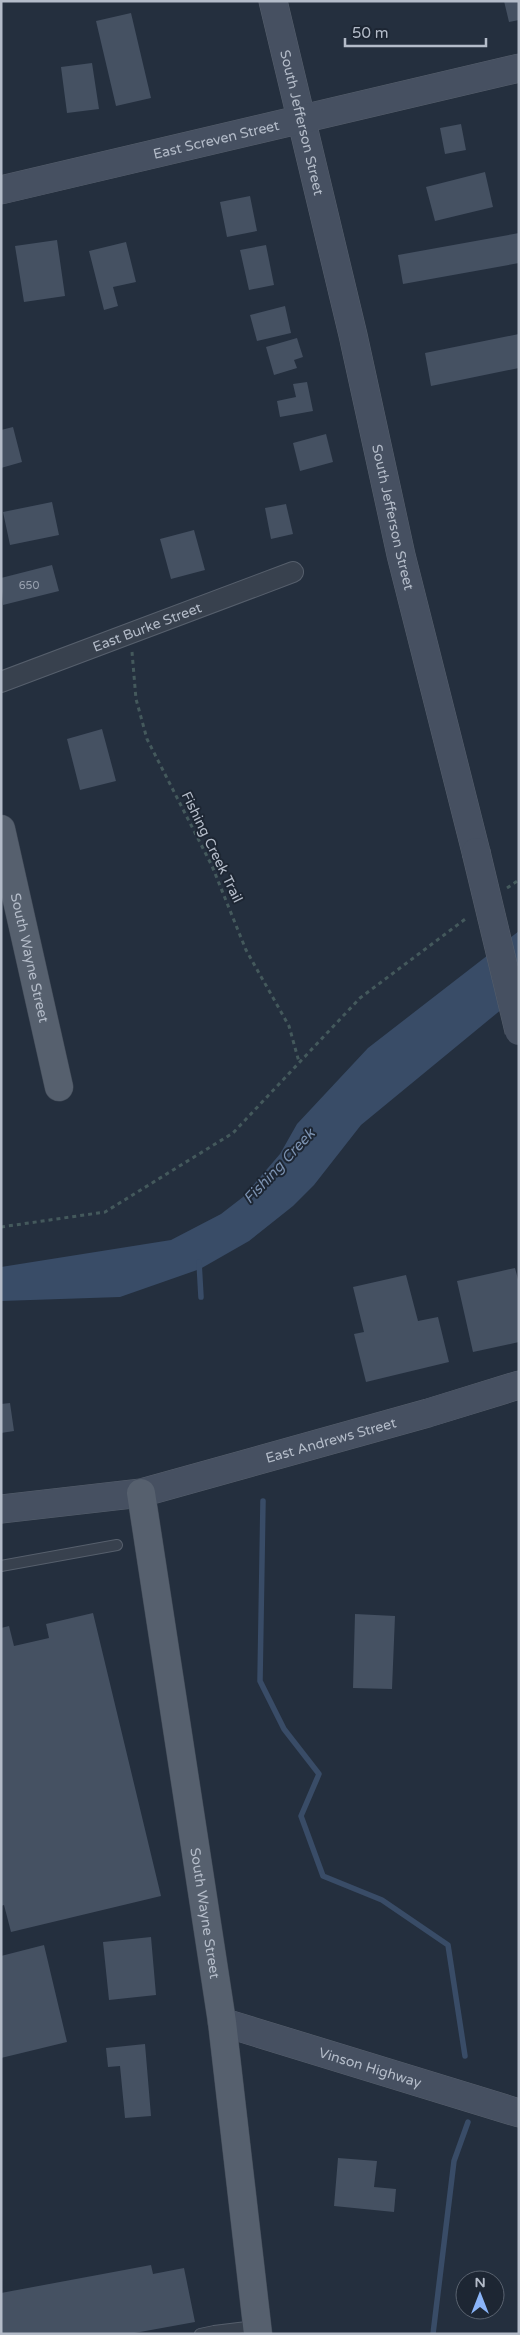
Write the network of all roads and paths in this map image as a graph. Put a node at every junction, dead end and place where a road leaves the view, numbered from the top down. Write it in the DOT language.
graph roads {
  1 [pos="273,1"];
  2 [pos="519,68"];
  3 [pos="300,119"];
  4 [pos="1,190"];
  5 [pos="293,572"];
  6 [pos="128,634"];
  7 [pos="1,682"];
  8 [pos="1,829"];
  9 [pos="519,880"];
  10 [pos="504,891"];
  11 [pos="474,912"];
  12 [pos="519,1031"];
  13 [pos="299,1063"];
  14 [pos="59,1086"];
  15 [pos="1,1227"];
  16 [pos="519,1385"];
  17 [pos="141,1493"];
  18 [pos="1,1509"];
  19 [pos="117,1545"];
  20 [pos="1,1566"];
  21 [pos="222,2022"];
  22 [pos="519,2113"];
  23 [pos="258,2330"];
  24 [pos="214,2333"];
  25 [pos="200,2334"];
  1 -- 3 [label="street, South Jefferson Street"];
  2 -- 3 [label="street, East Screven Street"];
  3 -- 4 [label="street, East Screven Street"];
  3 -- 12 [label="street, South Jefferson Street, bridge"];
  5 -- 6 [label="street, East Burke Street"];
  6 -- 7 [label="street, East Burke Street"];
  6 -- 13 [label="path, Fishing Creek Trail"];
  8 -- 14 [label="main road, South Wayne Street"];
  9 -- 10 [label="path"];
  11 -- 13 [label="path"];
  13 -- 15 [label="path"];
  16 -- 17 [label="street, East Andrews Street"];
  17 -- 18 [label="street, East Andrews Street"];
  17 -- 21 [label="main road, South Wayne Street"];
  19 -- 20 [label="lane"];
  21 -- 22 [label="street, Vinson Highway"];
  21 -- 23 [label="main road, South Wayne Street"];
  23 -- 24 [label="lane"];
  24 -- 25 [label="lane"];
}
